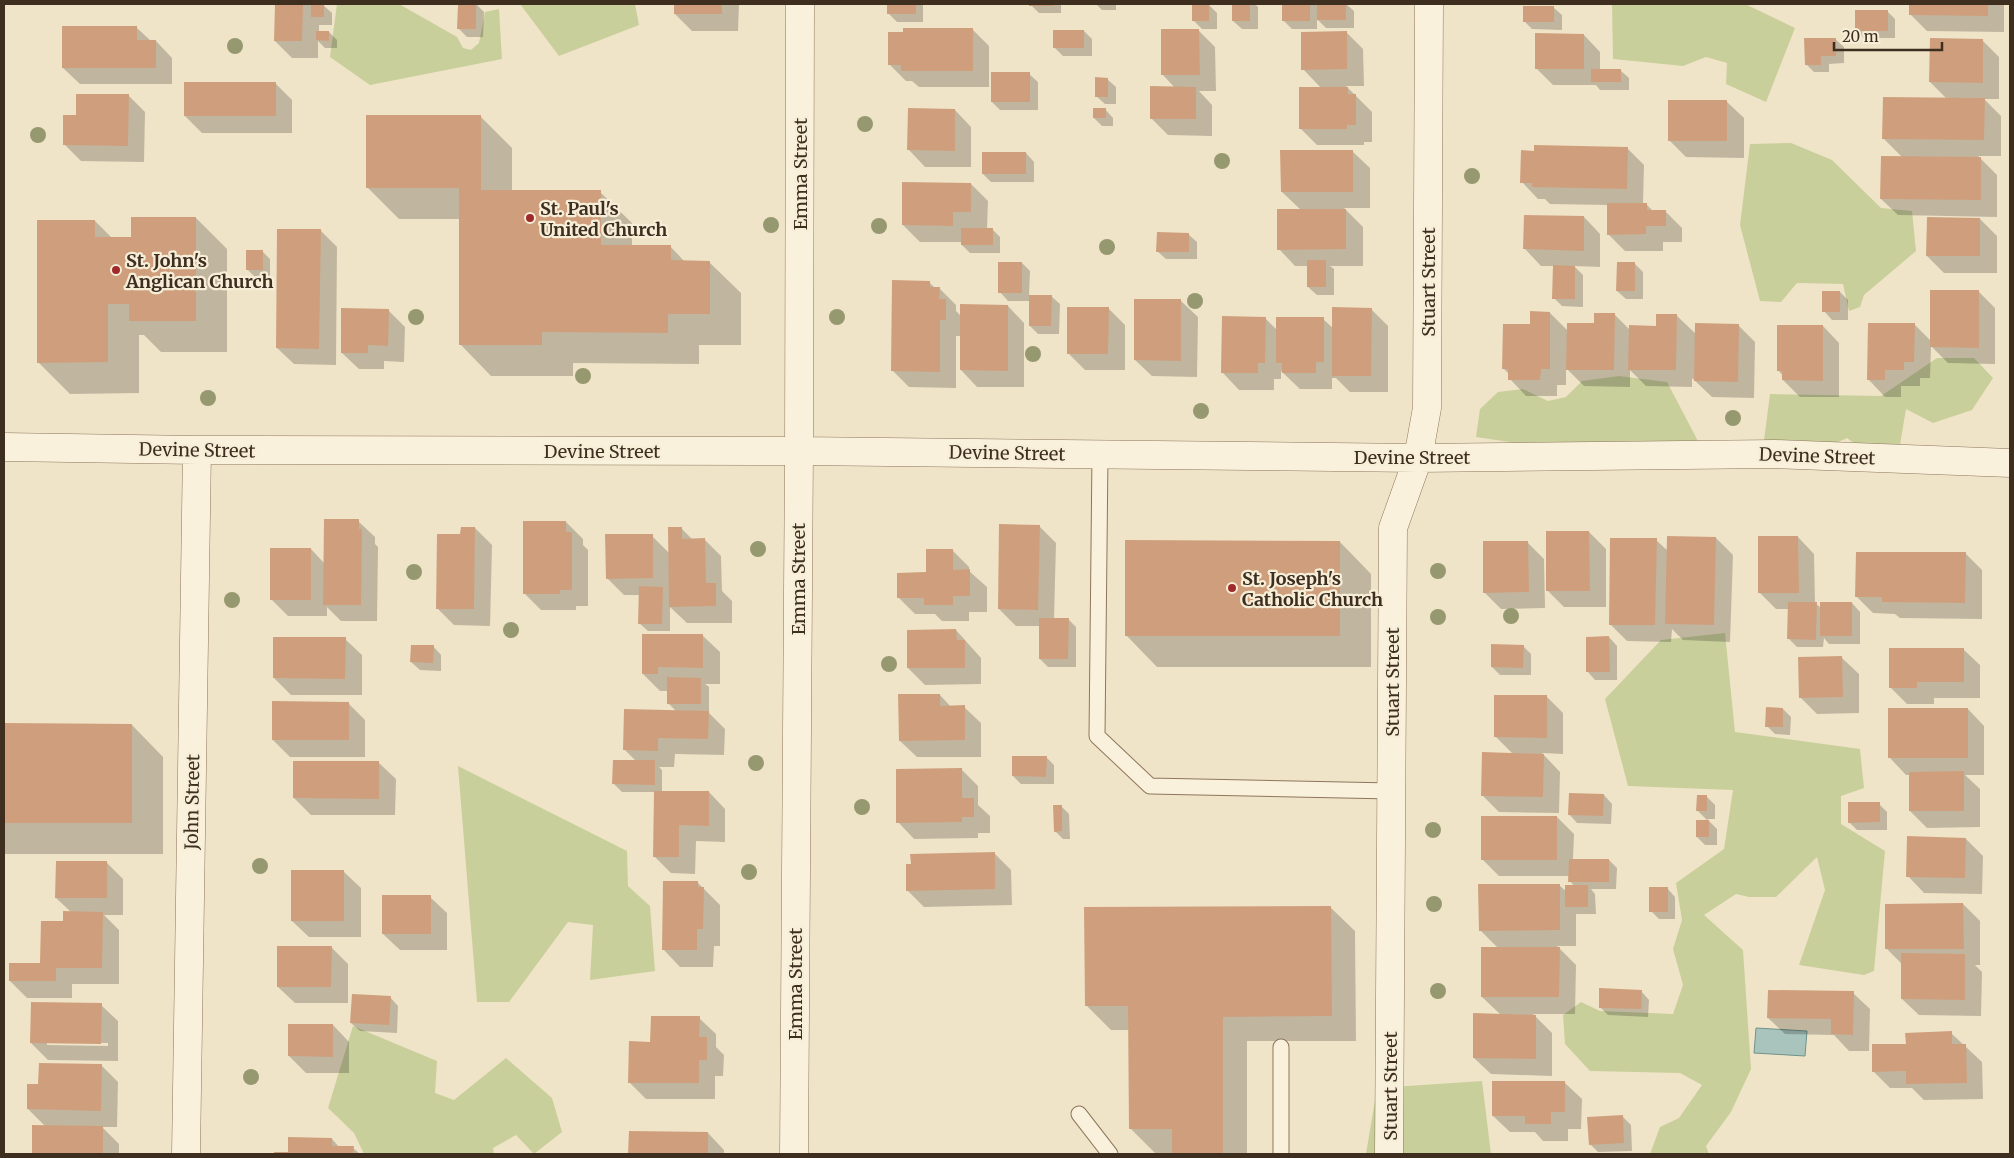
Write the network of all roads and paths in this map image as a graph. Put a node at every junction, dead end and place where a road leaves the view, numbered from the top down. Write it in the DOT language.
graph roads {
  1 [pos="800,4"];
  2 [pos="1429,4"];
  3 [pos="4,447"];
  4 [pos="197,450"];
  5 [pos="799,451"];
  6 [pos="1100,454"];
  7 [pos="1418,458"];
  8 [pos="2010,463"];
  9 [pos="1392,790"];
  10 [pos="1281,1048"];
  11 [pos="1080,1114"];
  12 [pos="186,1154"];
  13 [pos="794,1154"];
  14 [pos="1110,1154"];
  15 [pos="1281,1154"];
  16 [pos="1389,1154"];
  1 -- 5 [label="street, Emma Street"];
  2 -- 7 [label="street, Stuart Street"];
  3 -- 4 [label="street, Devine Street"];
  4 -- 5 [label="street, Devine Street"];
  4 -- 12 [label="street, John Street"];
  5 -- 6 [label="street, Devine Street"];
  5 -- 13 [label="street, Emma Street"];
  6 -- 7 [label="street, Devine Street"];
  6 -- 9 [label="lane"];
  7 -- 8 [label="street, Devine Street"];
  7 -- 9 [label="street, Stuart Street"];
  9 -- 16 [label="street, Stuart Street"];
  10 -- 15 [label="lane"];
  11 -- 14 [label="lane"];
}
